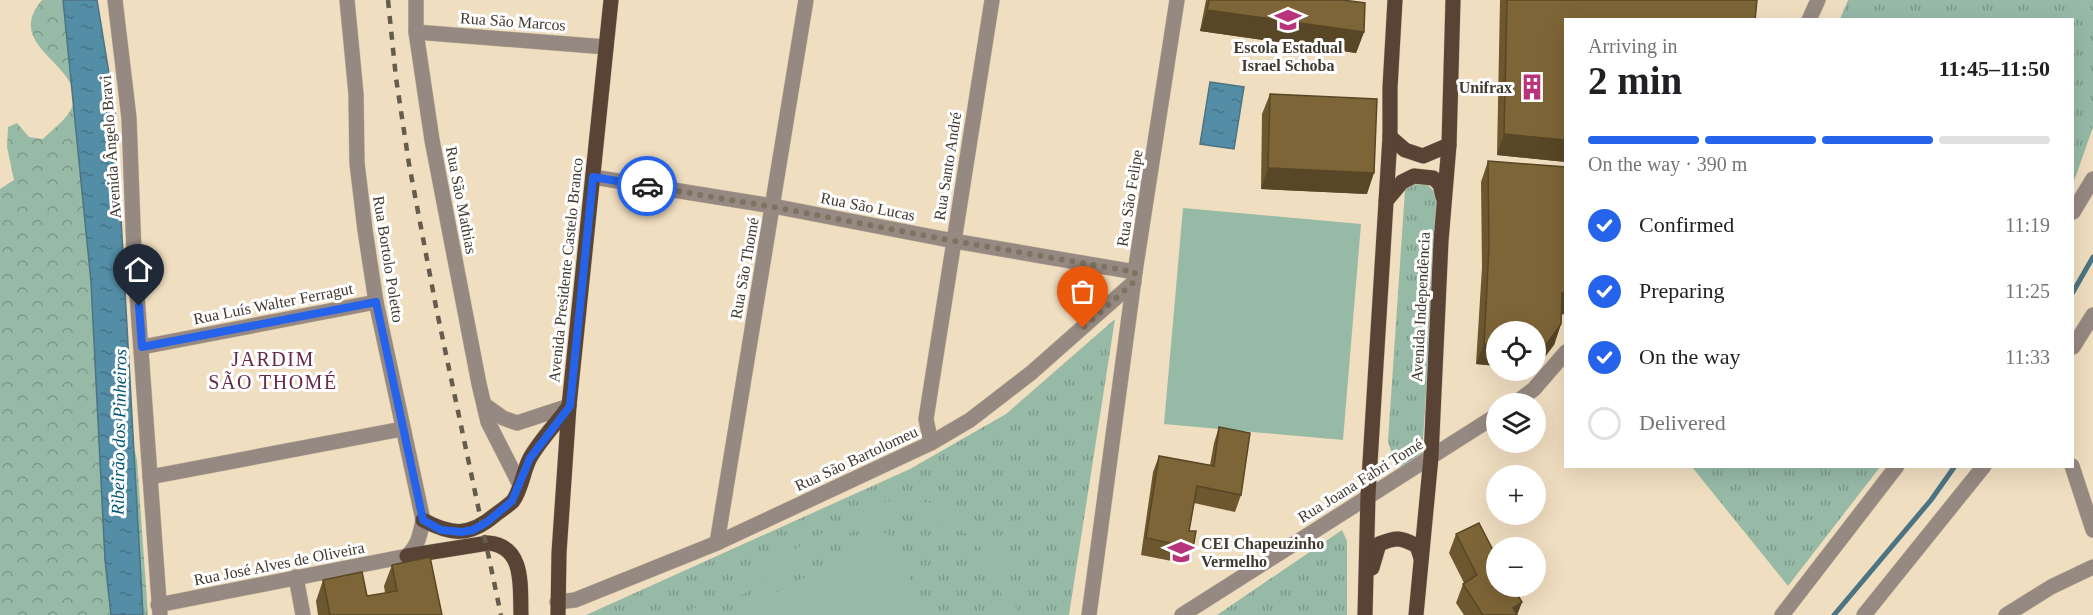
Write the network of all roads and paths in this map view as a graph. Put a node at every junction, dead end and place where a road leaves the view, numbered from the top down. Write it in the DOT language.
graph roads {
  1 [pos="115,0"];
  2 [pos="347,0"];
  3 [pos="416,0"];
  4 [pos="611,0"];
  5 [pos="806,0"];
  6 [pos="992,0"];
  7 [pos="1177,0"];
  8 [pos="1395,0"];
  9 [pos="1453,0"];
  10 [pos="1818,0"];
  11 [pos="1810,18"];
  12 [pos="416,32"];
  13 [pos="606,47"];
  14 [pos="1390,136"];
  15 [pos="1449,145"];
  16 [pos="593,177"];
  17 [pos="2093,178"];
  18 [pos="1444,200"];
  19 [pos="1386,201"];
  20 [pos="773,207"];
  21 [pos="2074,210"];
  22 [pos="954,241"];
  23 [pos="1134,277"];
  24 [pos="376,302"];
  25 [pos="2093,315"];
  26 [pos="2074,345"];
  27 [pos="142,347"];
  28 [pos="1564,354"];
  29 [pos="1529,393"];
  30 [pos="485,405"];
  31 [pos="570,406"];
  32 [pos="1486,422"];
  33 [pos="402,429"];
  34 [pos="931,443"];
  35 [pos="1431,457"];
  36 [pos="1895,468"];
  37 [pos="1982,468"];
  38 [pos="2073,468"];
  39 [pos="150,477"];
  40 [pos="520,485"];
  41 [pos="1368,495"];
  42 [pos="423,520"];
  43 [pos="2093,530"];
  44 [pos="717,543"];
  45 [pos="407,556"];
  46 [pos="1421,558"];
  47 [pos="2093,567"];
  48 [pos="296,577"];
  49 [pos="1366,583"];
  50 [pos="557,608"];
  51 [pos="159,610"];
  52 [pos="303,615"];
  53 [pos="522,615"];
  54 [pos="1089,615"];
  55 [pos="1182,615"];
  56 [pos="1365,615"];
  57 [pos="1416,615"];
  58 [pos="1782,615"];
  59 [pos="1864,615"];
  60 [pos="2006,615"];
  1 -- 27 [label="street, Avenida Ângelo Bravi"];
  2 -- 24 [label="street, Rua Bortolo Poletto"];
  3 -- 12 [label="street, Rua São Mathias"];
  4 -- 13 [label="main road, Avenida Presidente Castelo Branco"];
  5 -- 20 [label="street, Rua São Thomé"];
  6 -- 22 [label="street, Rua Santo André"];
  7 -- 23 [label="street, Rua São Felipe"];
  8 -- 14 [label="main road"];
  9 -- 15 [label="main road, Avenida Independência"];
  10 -- 11 [label="street"];
  12 -- 13 [label="street, Rua São Marcos"];
  12 -- 30 [label="street, Rua São Mathias"];
  13 -- 16 [label="main road, Avenida Presidente Castelo Branco"];
  14 -- 15 [label="main road"];
  14 -- 19 [label="main road"];
  15 -- 18 [label="main road, Avenida Independência"];
  16 -- 20 [label="street, Rua São Lucas"];
  16 -- 31 [label="main road, Avenida Presidente Castelo Branco"];
  17 -- 21 [label="street"];
  18 -- 19 [label="main road"];
  18 -- 35 [label="main road, Avenida Independência"];
  19 -- 41 [label="main road"];
  20 -- 22 [label="street, Rua São Lucas"];
  20 -- 44 [label="street, Rua São Thomé"];
  22 -- 23 [label="street, Rua São Lucas"];
  22 -- 34 [label="street, Rua Santo André"];
  23 -- 34 [label="street, Rua São Bartolomeu"];
  23 -- 54 [label="street, Rua São Felipe"];
  24 -- 27 [label="street, Rua Luís Walter Ferragut"];
  24 -- 33 [label="street, Rua Bortolo Poletto"];
  25 -- 26 [label="street"];
  27 -- 39 [label="street, Avenida Ângelo Bravi"];
  28 -- 29 [label="street"];
  30 -- 31 [label="street"];
  30 -- 40 [label="street, Rua São Mathias"];
  31 -- 40 [label="main road"];
  31 -- 50 [label="main road, Avenida Presidente Castelo Branco"];
  32 -- 35 [label="street, Rua Joana Fabri Tomé"];
  33 -- 39 [label="street"];
  33 -- 42 [label="street, Rua Bortolo Poletto"];
  34 -- 44 [label="street, Rua São Bartolomeu"];
  35 -- 41 [label="street, Rua Joana Fabri Tomé"];
  35 -- 46 [label="main road, Avenida Independência"];
  36 -- 58 [label="street"];
  37 -- 59 [label="street"];
  38 -- 43 [label="street"];
  39 -- 51 [label="street, Avenida Ângelo Bravi"];
  40 -- 42 [label="main road"];
  41 -- 49 [label="main road"];
  41 -- 55 [label="street, Rua Joana Fabri Tomé"];
  42 -- 45 [label="street"];
  44 -- 50 [label="street, Rua São Bartolomeu"];
  45 -- 48 [label="street, Rua José Alves de Oliveira"];
  45 -- 53 [label="main road"];
  46 -- 49 [label="main road"];
  46 -- 57 [label="main road, Avenida Independência"];
  47 -- 60 [label="street"];
  48 -- 51 [label="street, Rua José Alves de Oliveira"];
  48 -- 52 [label="street"];
  49 -- 56 [label="main road"];
}
